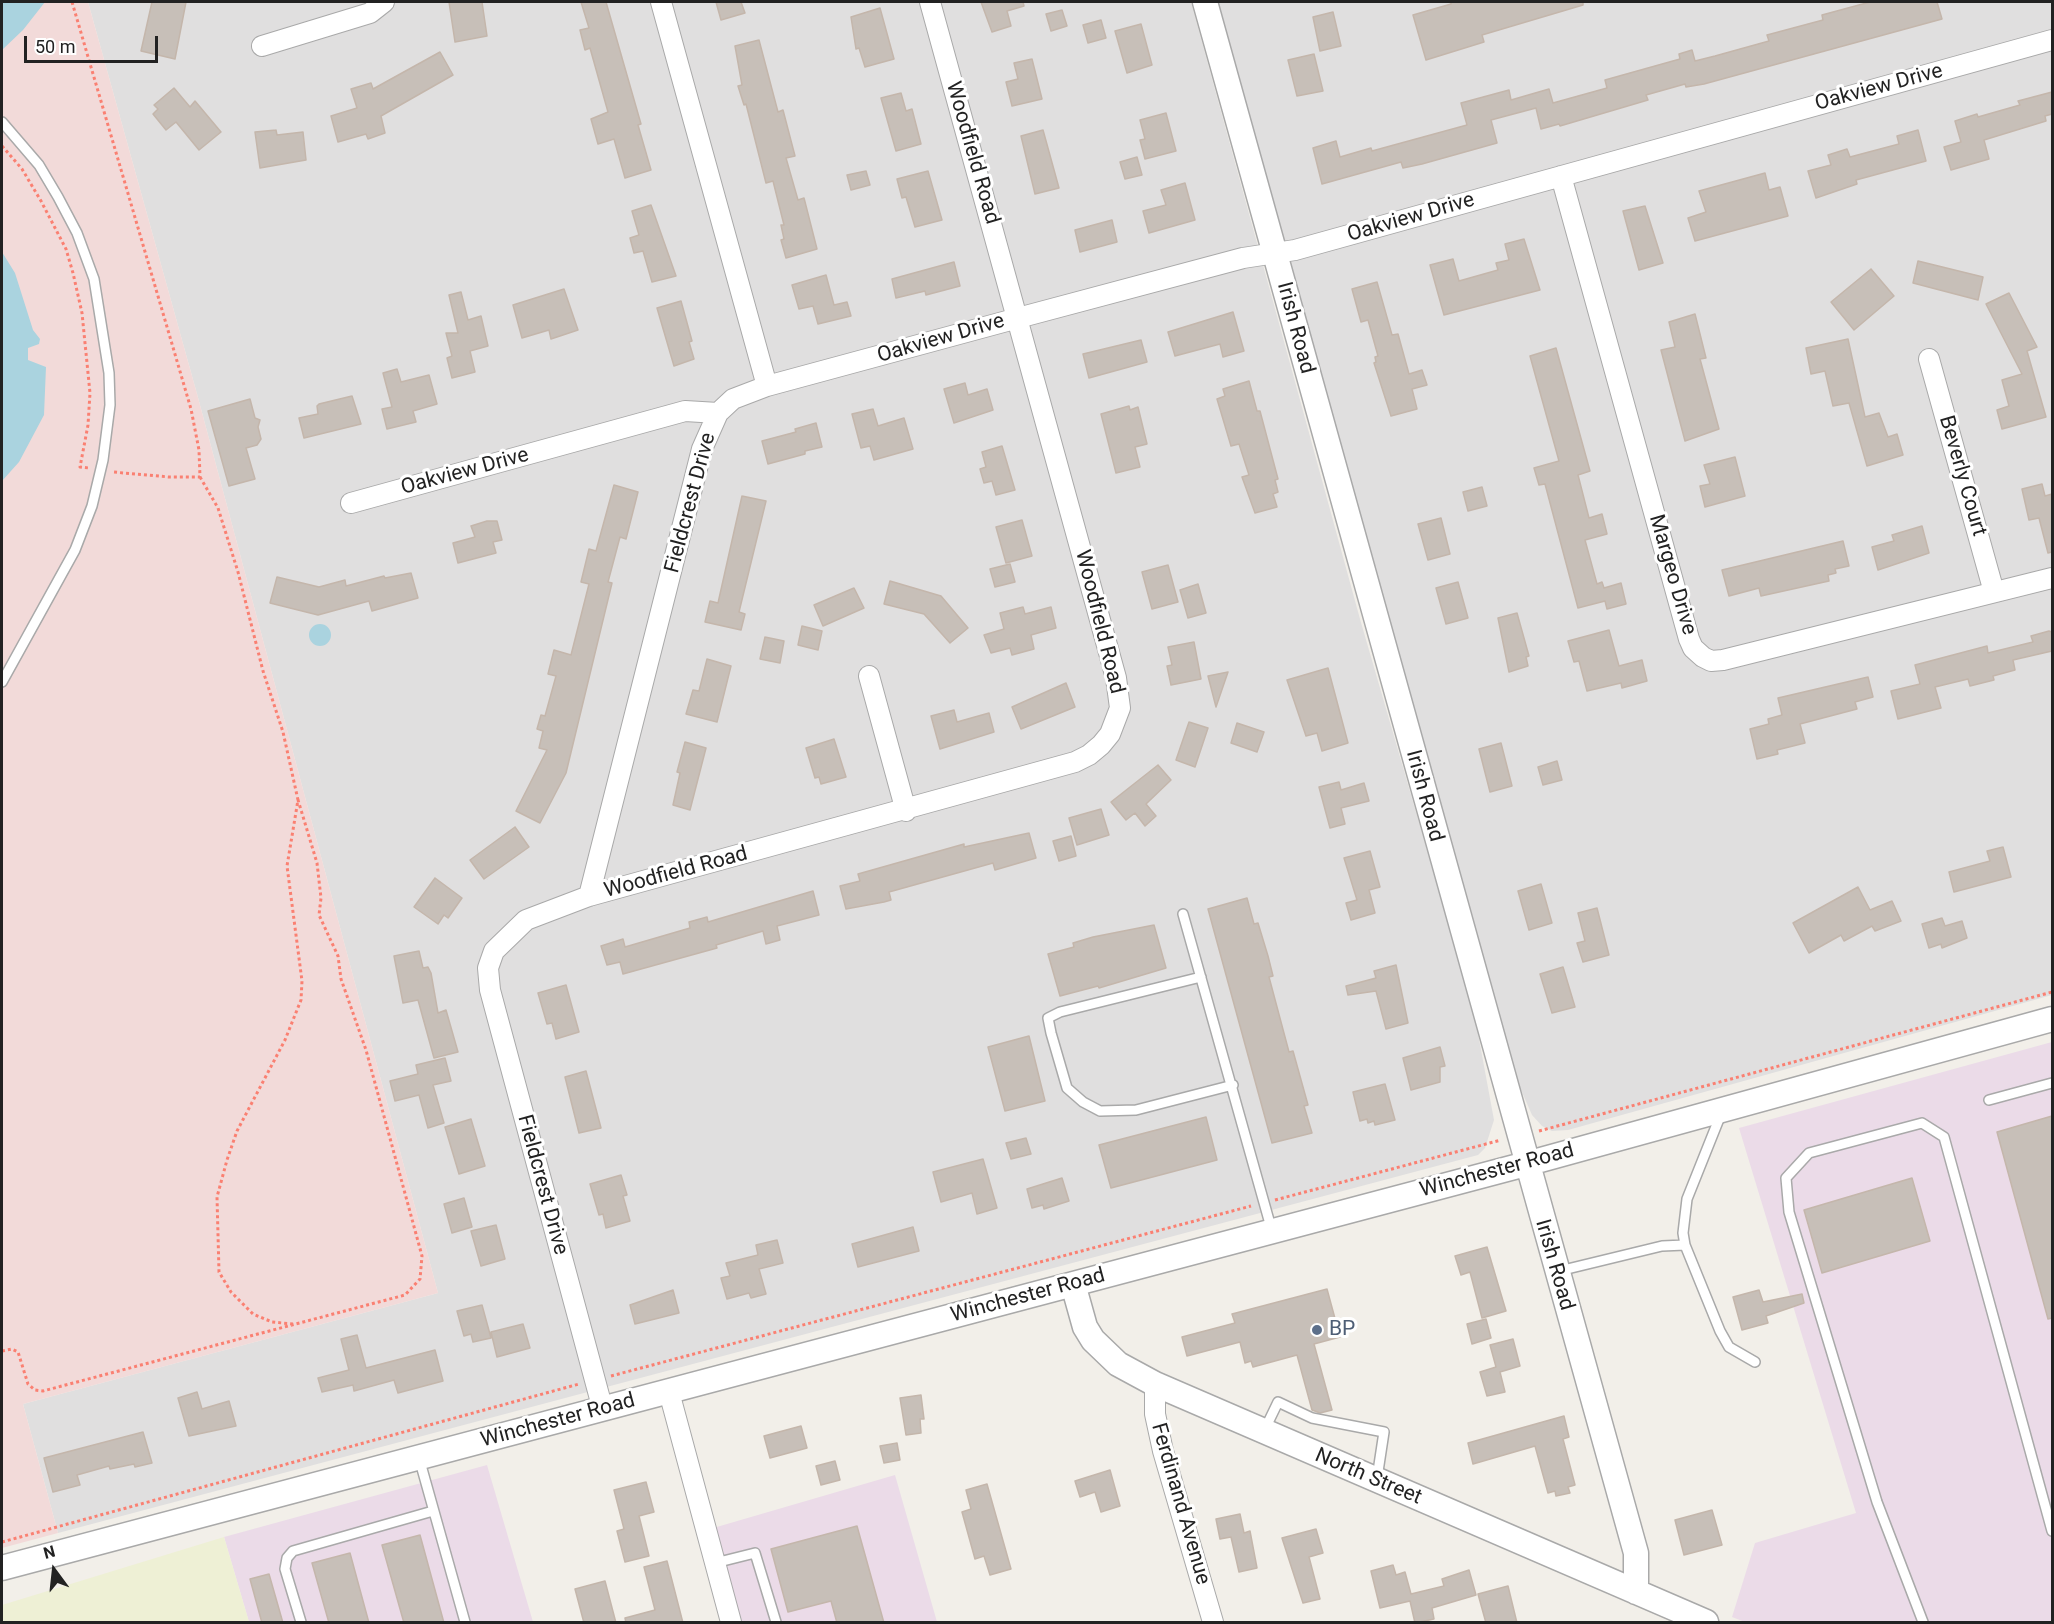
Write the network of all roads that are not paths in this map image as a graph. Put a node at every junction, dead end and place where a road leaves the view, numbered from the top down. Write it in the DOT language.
graph roads {
  1 [pos="384,2"];
  2 [pos="661,2"];
  3 [pos="930,2"];
  4 [pos="1205,2"];
  5 [pos="2052,40"];
  6 [pos="262,46"];
  7 [pos="2,122"];
  8 [pos="1561,176"];
  9 [pos="1274,252"];
  10 [pos="1018,318"];
  11 [pos="1929,359"];
  12 [pos="767,386"];
  13 [pos="718,413"];
  14 [pos="351,503"];
  15 [pos="2052,578"];
  16 [pos="1994,592"];
  17 [pos="869,676"];
  18 [pos="2,682"];
  19 [pos="906,811"];
  20 [pos="589,897"];
  21 [pos="1183,914"];
  22 [pos="491,959"];
  23 [pos="1201,977"];
  24 [pos="2052,1019"];
  25 [pos="2052,1083"];
  26 [pos="1233,1085"];
  27 [pos="1989,1100"];
  28 [pos="1722,1110"];
  29 [pos="1526,1164"];
  30 [pos="1272,1231"];
  31 [pos="1685,1245"];
  32 [pos="1557,1272"];
  33 [pos="1073,1284"];
  34 [pos="1755,1362"];
  35 [pos="1155,1384"];
  36 [pos="669,1392"];
  37 [pos="603,1410"];
  38 [pos="1264,1432"];
  39 [pos="419,1458"];
  40 [pos="1377,1481"];
  41 [pos="433,1511"];
  42 [pos="2052,1531"];
  43 [pos="715,1563"];
  44 [pos="2,1568"];
  45 [pos="1636,1592"];
  46 [pos="301,1623"];
  47 [pos="465,1623"];
  48 [pos="731,1623"];
  49 [pos="776,1623"];
  50 [pos="1213,1623"];
  51 [pos="1706,1623"];
  52 [pos="1923,1623"];
  1 -- 6 [label="street"];
  2 -- 12 [label="street"];
  3 -- 10 [label="street, Woodfield Road"];
  4 -- 9 [label="street, Irish Road"];
  5 -- 8 [label="street, Oakview Drive"];
  7 -- 18 [label="lane"];
  8 -- 9 [label="street, Oakview Drive"];
  8 -- 16 [label="street, Margeo Drive"];
  9 -- 10 [label="street, Oakview Drive"];
  9 -- 29 [label="street, Irish Road"];
  10 -- 12 [label="street, Oakview Drive"];
  10 -- 19 [label="street, Woodfield Road"];
  11 -- 16 [label="street, Beverly Court"];
  12 -- 13 [label="street, Fieldcrest Drive"];
  13 -- 14 [label="street, Oakview Drive"];
  13 -- 20 [label="street, Fieldcrest Drive"];
  15 -- 16 [label="street, Margeo Drive"];
  17 -- 19 [label="street"];
  19 -- 20 [label="street, Woodfield Road"];
  20 -- 22 [label="street, Woodfield Road"];
  21 -- 23 [label="lane"];
  22 -- 37 [label="street, Fieldcrest Drive"];
  23 -- 26 [label="lane"];
  23 -- 26 [label="lane"];
  24 -- 28 [label="street, Winchester Road"];
  25 -- 27 [label="lane"];
  26 -- 30 [label="lane"];
  28 -- 29 [label="street, Winchester Road"];
  28 -- 31 [label="lane"];
  29 -- 30 [label="street, Winchester Road"];
  29 -- 32 [label="street, Irish Road"];
  30 -- 33 [label="street, Winchester Road"];
  31 -- 32 [label="lane"];
  31 -- 34 [label="lane"];
  32 -- 45 [label="street, Irish Road"];
  33 -- 35 [label="street, North Street"];
  33 -- 36 [label="street, Winchester Road"];
  35 -- 38 [label="street, North Street"];
  35 -- 50 [label="street, Ferdinand Avenue"];
  36 -- 37 [label="street, Winchester Road"];
  36 -- 43 [label="street"];
  37 -- 39 [label="street, Winchester Road"];
  38 -- 40 [label="street, North Street"];
  38 -- 40 [label="lane"];
  39 -- 41 [label="lane"];
  39 -- 44 [label="street, Winchester Road"];
  40 -- 45 [label="street, North Street"];
  41 -- 46 [label="lane"];
  41 -- 47 [label="lane"];
  42 -- 52 [label="lane"];
  43 -- 48 [label="street"];
  43 -- 49 [label="lane"];
  45 -- 51 [label="street, North Street"];
}
